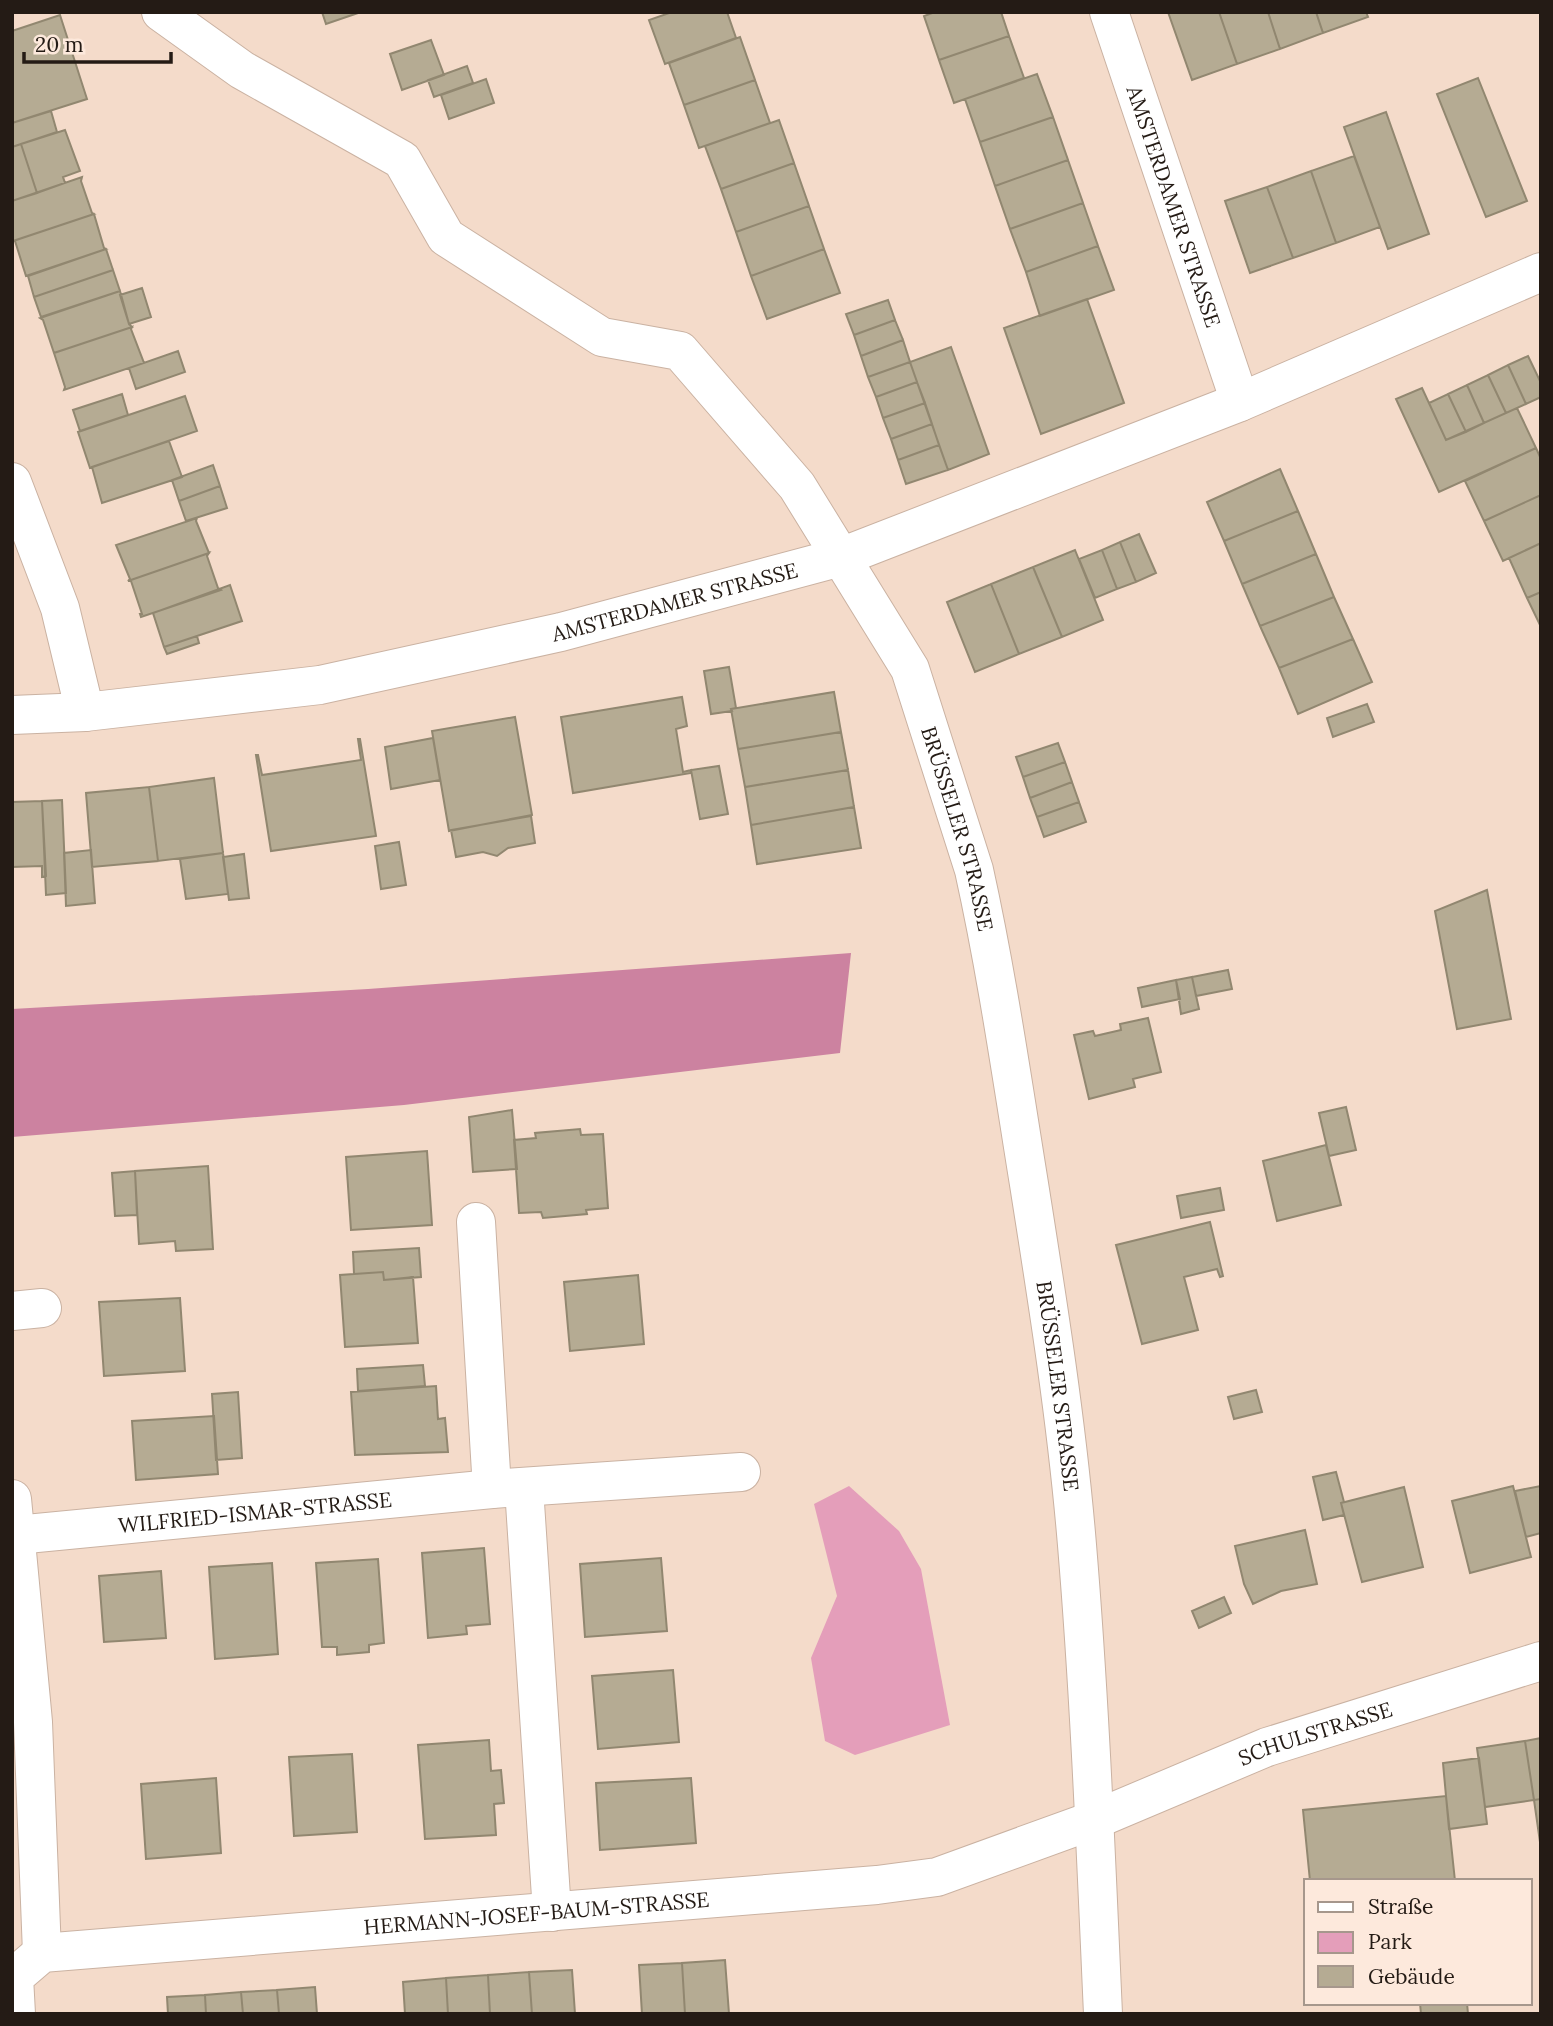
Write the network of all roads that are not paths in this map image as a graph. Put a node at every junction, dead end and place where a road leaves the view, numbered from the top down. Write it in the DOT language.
graph roads {
  1 [pos="161,12"];
  2 [pos="1109,12"];
  3 [pos="1541,272"];
  4 [pos="1240,401"];
  5 [pos="12,482"];
  6 [pos="841,557"];
  7 [pos="85,712"];
  8 [pos="12,715"];
  9 [pos="476,1222"];
  10 [pos="741,1472"];
  11 [pos="508,1489"];
  12 [pos="14,1517"];
  13 [pos="1541,1661"];
  14 [pos="23,1723"];
  15 [pos="1094,1820"];
  16 [pos="552,1912"];
  17 [pos="42,1953"];
  18 [pos="16,2014"];
  19 [pos="1103,2014"];
  1 -- 6 [label="street, BRÜSSELER STRASSE"];
  2 -- 4 [label="street, AMSTERDAMER STRASSE"];
  3 -- 4 [label="street, AMSTERDAMER STRASSE"];
  4 -- 6 [label="street, AMSTERDAMER STRASSE"];
  5 -- 7 [label="street"];
  6 -- 7 [label="street, AMSTERDAMER STRASSE"];
  6 -- 15 [label="street, BRÜSSELER STRASSE"];
  7 -- 8 [label="street, AMSTERDAMER STRASSE"];
  9 -- 11 [label="street"];
  10 -- 11 [label="street, WILFRIED-ISMAR-STRASSE"];
  11 -- 12 [label="street, WILFRIED-ISMAR-STRASSE"];
  11 -- 16 [label="street"];
  12 -- 14 [label="street"];
  13 -- 15 [label="street, SCHULSTRASSE"];
  14 -- 17 [label="street"];
  15 -- 16 [label="street, HERMANN-JOSEF-BAUM-STRASSE"];
  15 -- 19 [label="street, BRÜSSELER STRASSE"];
  16 -- 17 [label="street, HERMANN-JOSEF-BAUM-STRASSE"];
  17 -- 18 [label="street"];
}
